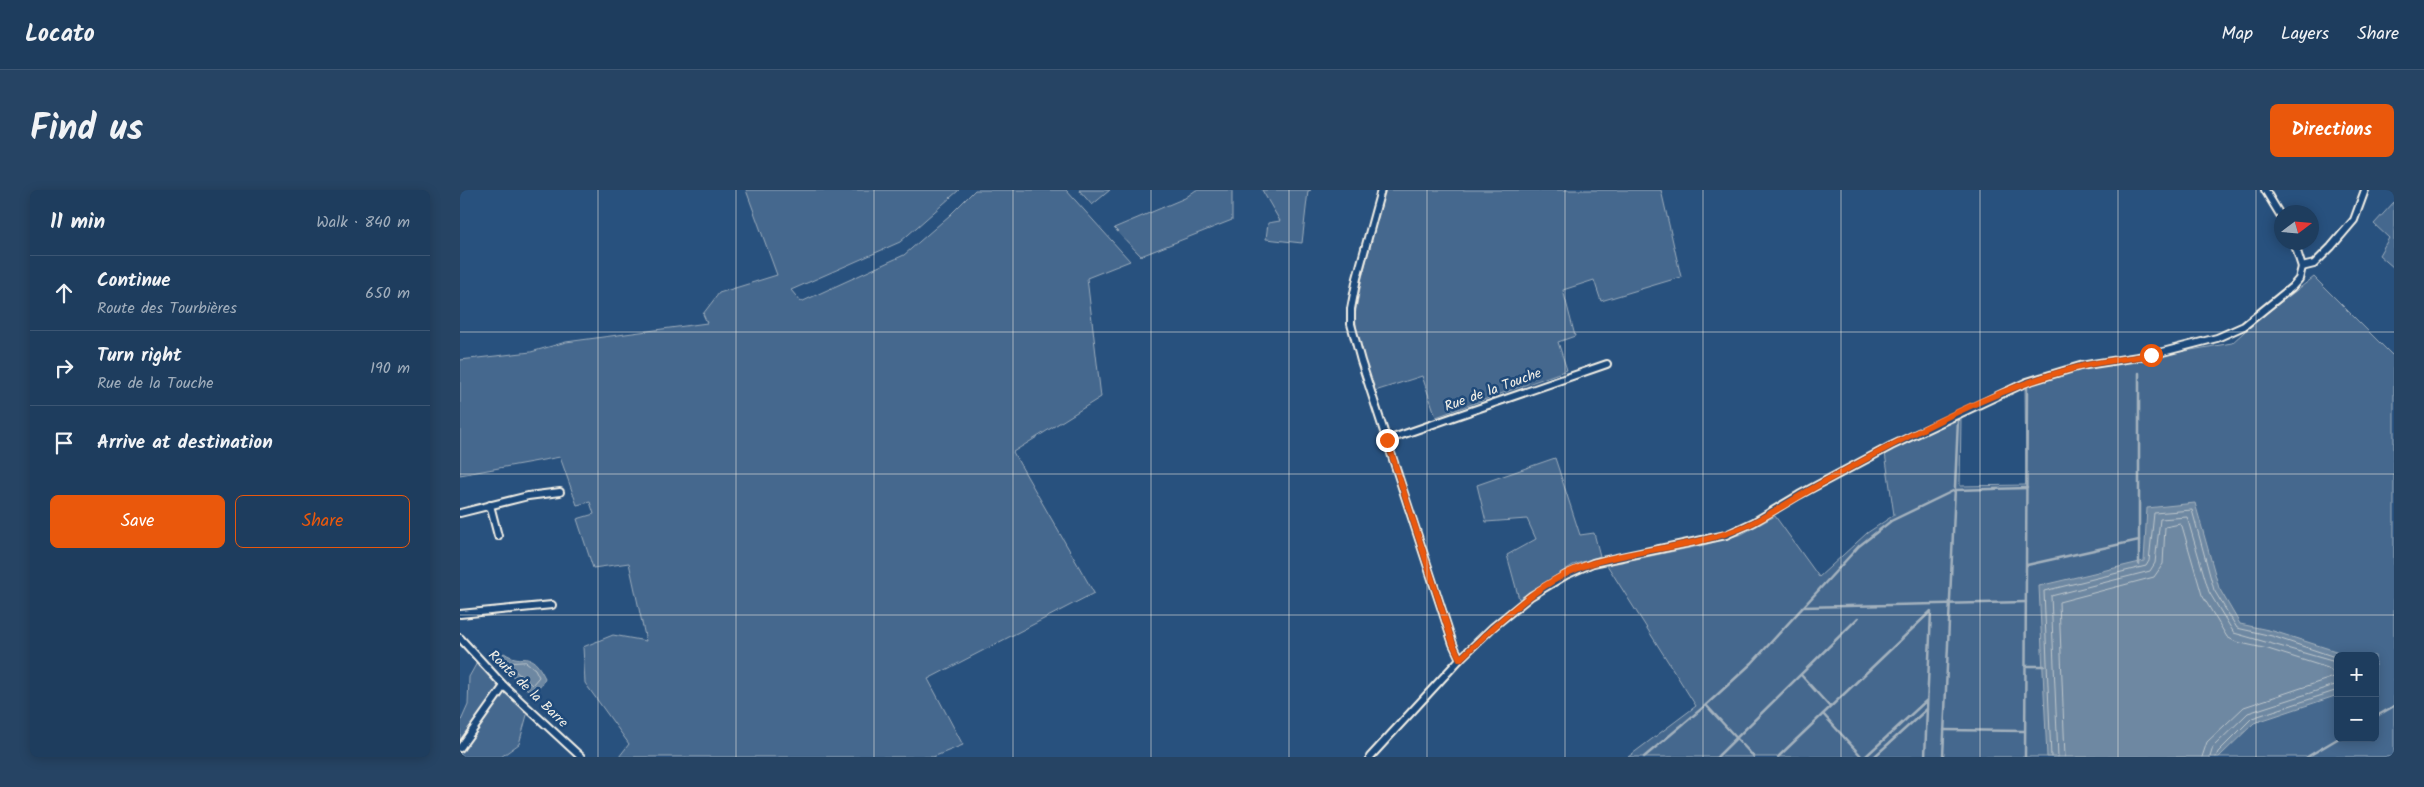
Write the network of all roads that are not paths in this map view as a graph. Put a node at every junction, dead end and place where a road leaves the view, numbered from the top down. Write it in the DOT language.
graph roads {
  1 [pos="1381,190"];
  2 [pos="2265,190"];
  3 [pos="2365,190"];
  4 [pos="2274,205"];
  5 [pos="2297,250"];
  6 [pos="2302,267"];
  7 [pos="1607,364"];
  8 [pos="1387,440"];
  9 [pos="560,492"];
  10 [pos="490,505"];
  11 [pos="460,513"];
  12 [pos="498,536"];
  13 [pos="552,605"];
  14 [pos="460,614"];
  15 [pos="460,638"];
  16 [pos="1460,659"];
  17 [pos="504,686"];
  18 [pos="460,748"];
  19 [pos="581,757"];
  20 [pos="1370,757"];
  1 -- 8 [label="street"];
  2 -- 4 [label="street"];
  3 -- 6 [label="street"];
  5 -- 6 [label="street"];
  6 -- 16 [label="street"];
  7 -- 8 [label="street, Rue de la Touche"];
  8 -- 16 [label="street"];
  9 -- 10 [label="street"];
  10 -- 11 [label="street"];
  10 -- 12 [label="street"];
  13 -- 14 [label="street"];
  15 -- 17 [label="street, Route de la Barre"];
  16 -- 20 [label="street"];
  17 -- 18 [label="street"];
  17 -- 19 [label="street, Route de la Barre"];
}
